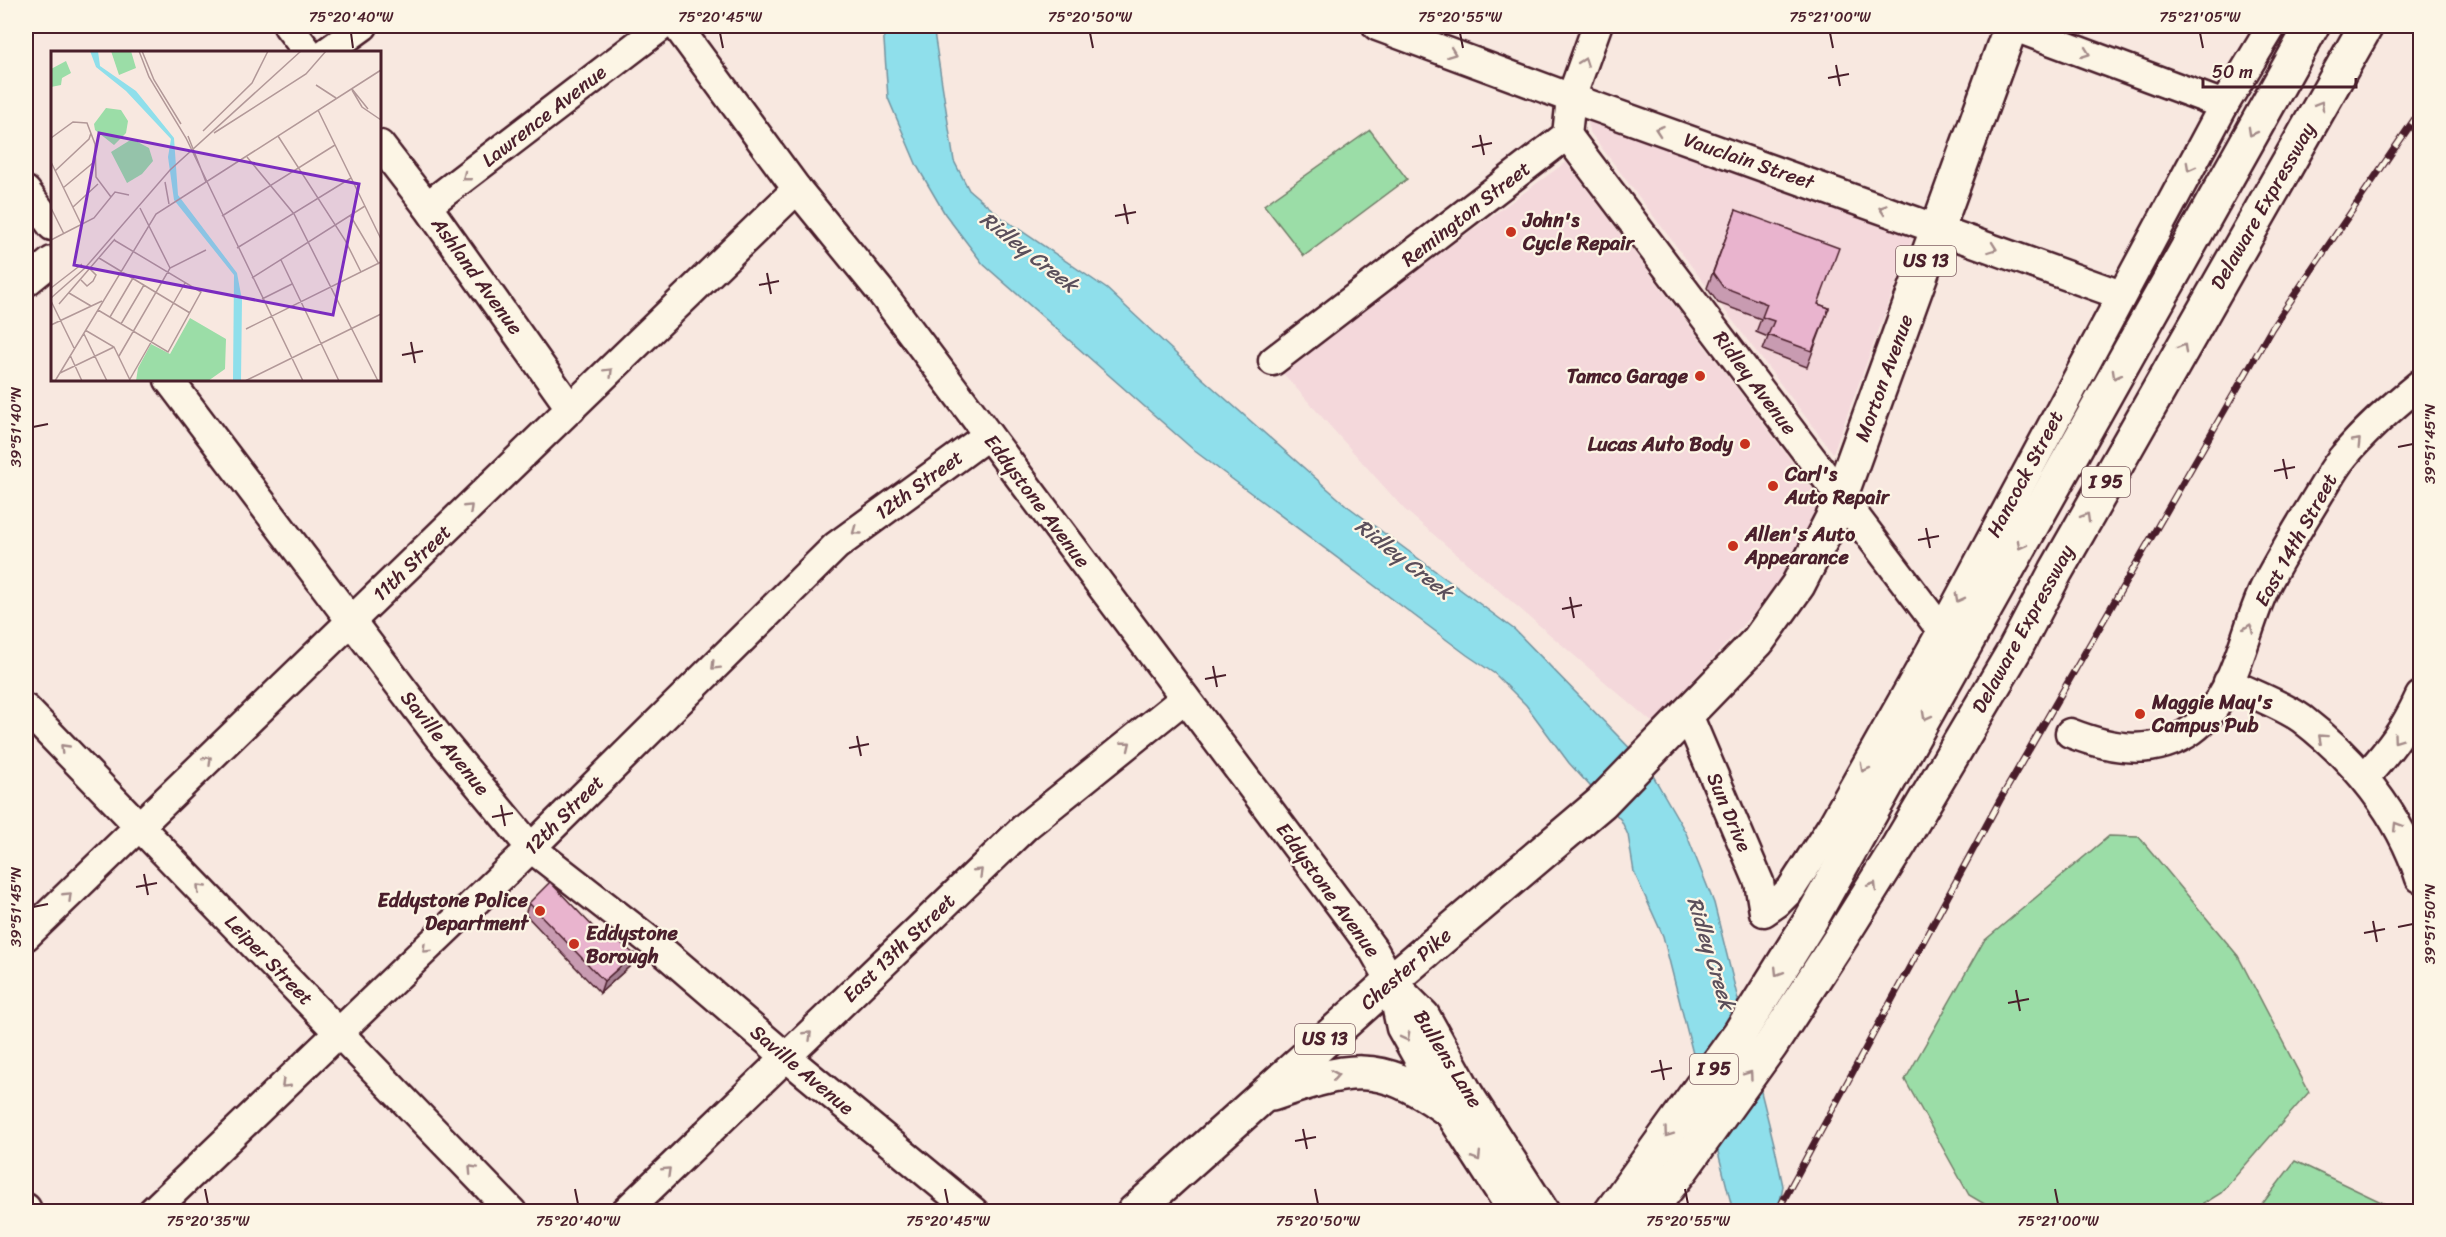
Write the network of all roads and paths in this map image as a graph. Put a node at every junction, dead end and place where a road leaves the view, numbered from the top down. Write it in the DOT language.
graph roads {
  1 [pos="288,26"];
  2 [pos="363,26"];
  3 [pos="662,26"];
  4 [pos="677,26"];
  5 [pos="1597,26"];
  6 [pos="2012,26"];
  7 [pos="2272,26"];
  8 [pos="2312,26"];
  9 [pos="2366,26"];
  10 [pos="1393,28"];
  11 [pos="307,51"];
  12 [pos="328,51"];
  13 [pos="1571,98"];
  14 [pos="2224,105"];
  15 [pos="1567,135"];
  16 [pos="381,146"];
  17 [pos="797,189"];
  18 [pos="26,191"];
  19 [pos="427,207"];
  20 [pos="51,225"];
  21 [pos="1938,228"];
  22 [pos="51,262"];
  23 [pos="26,282"];
  24 [pos="2121,295"];
  25 [pos="1273,362"];
  26 [pos="170,381"];
  27 [pos="2421,384"];
  28 [pos="571,409"];
  29 [pos="988,435"];
  30 [pos="1841,497"];
  31 [pos="352,622"];
  32 [pos="1942,631"];
  33 [pos="2228,682"];
  34 [pos="2421,696"];
  35 [pos="1185,698"];
  36 [pos="26,709"];
  37 [pos="1688,715"];
  38 [pos="2070,733"];
  39 [pos="2365,777"];
  40 [pos="1601,803"];
  41 [pos="140,826"];
  42 [pos="531,848"];
  43 [pos="2421,878"];
  44 [pos="1764,912"];
  45 [pos="26,936"];
  46 [pos="1391,981"];
  47 [pos="339,1033"];
  48 [pos="785,1056"];
  49 [pos="1259,1098"];
  50 [pos="1446,1108"];
  51 [pos="1679,1173"];
  52 [pos="26,1208"];
  53 [pos="28,1212"];
  54 [pos="152,1212"];
  55 [pos="513,1212"];
  56 [pos="625,1212"];
  57 [pos="974,1212"];
  58 [pos="1134,1212"];
  59 [pos="1512,1212"];
  60 [pos="1545,1212"];
  61 [pos="1611,1212"];
  62 [pos="1648,1212"];
  63 [pos="1654,1212"];
  1 -- 11 [label="street"];
  2 -- 12 [label="street"];
  3 -- 19 [label="street, Lawrence Avenue, one-way"];
  4 -- 17 [label="street, Eddystone Avenue"];
  13 -- 5 [label="street, one-way"];
  6 -- 14 [label="street, one-way"];
  6 -- 21 [label="main road, Morton Avenue / US 13"];
  7 -- 14 [label="street, Hancock Street"];
  8 -- 61 [label="main road, I 95, one-way"];
  51 -- 9 [label="main road, Delaware Expressway / I 95, one-way"];
  10 -- 13 [label="street, Vauclain Street, one-way"];
  13 -- 15 [label="street"];
  21 -- 13 [label="street, Vauclain Street, one-way"];
  14 -- 24 [label="street, Hancock Street, one-way"];
  15 -- 25 [label="street, Remington Street"];
  15 -- 30 [label="street, Ridley Avenue"];
  16 -- 19 [label="street, Ashland Avenue"];
  28 -- 17 [label="street, 11th Street, one-way"];
  17 -- 29 [label="street, Eddystone Avenue"];
  18 -- 20 [label="street"];
  19 -- 28 [label="street, Ashland Avenue"];
  21 -- 24 [label="street, Vauclain Street, one-way"];
  21 -- 30 [label="main road, Morton Avenue / US 13"];
  22 -- 23 [label="street"];
  24 -- 32 [label="street, Hancock Street, one-way"];
  26 -- 31 [label="street, Saville Avenue"];
  33 -- 27 [label="street, East 14th Street, one-way"];
  31 -- 28 [label="street, 11th Street, one-way"];
  29 -- 35 [label="street, Eddystone Avenue"];
  29 -- 42 [label="street, 12th Street, one-way"];
  30 -- 32 [label="street, Ridley Avenue"];
  30 -- 37 [label="main road, Morton Avenue / US 13"];
  41 -- 31 [label="street, 11th Street, one-way"];
  31 -- 42 [label="street, Saville Avenue"];
  32 -- 44 [label="street, Hancock Street, one-way"];
  33 -- 38 [label="street, East 14th Street"];
  39 -- 33 [label="street, one-way"];
  34 -- 39 [label="street, one-way"];
  35 -- 46 [label="street, Eddystone Avenue"];
  48 -- 35 [label="street, East 13th Street, one-way"];
  41 -- 36 [label="street, Leiper Street, one-way"];
  37 -- 40 [label="main road, Morton Avenue / US 13"];
  37 -- 44 [label="street, Sun Drive"];
  43 -- 39 [label="street, one-way"];
  40 -- 46 [label="main road, Chester Pike / US 13"];
  45 -- 41 [label="street, 11th Street, one-way"];
  47 -- 41 [label="street, Leiper Street, one-way"];
  42 -- 47 [label="street, 12th Street, one-way"];
  42 -- 48 [label="street, Saville Avenue"];
  46 -- 49 [label="main road, Chester Pike / US 13"];
  46 -- 50 [label="street, Bullens Lane, one-way"];
  46 -- 60 [label="street, Bullens Lane"];
  47 -- 54 [label="street, 12th Street, one-way"];
  55 -- 47 [label="street, Leiper Street, one-way"];
  56 -- 48 [label="street, East 13th Street, one-way"];
  48 -- 57 [label="street, Saville Avenue"];
  49 -- 50 [label="main road, one-way"];
  49 -- 58 [label="main road, Chester Pike / US 13"];
  50 -- 59 [label="street, Bullens Lane, one-way"];
  51 -- 62 [label="main road, Delaware Expressway / I 95"];
  51 -- 63 [label="main road"];
  52 -- 53 [label="street"];
}
